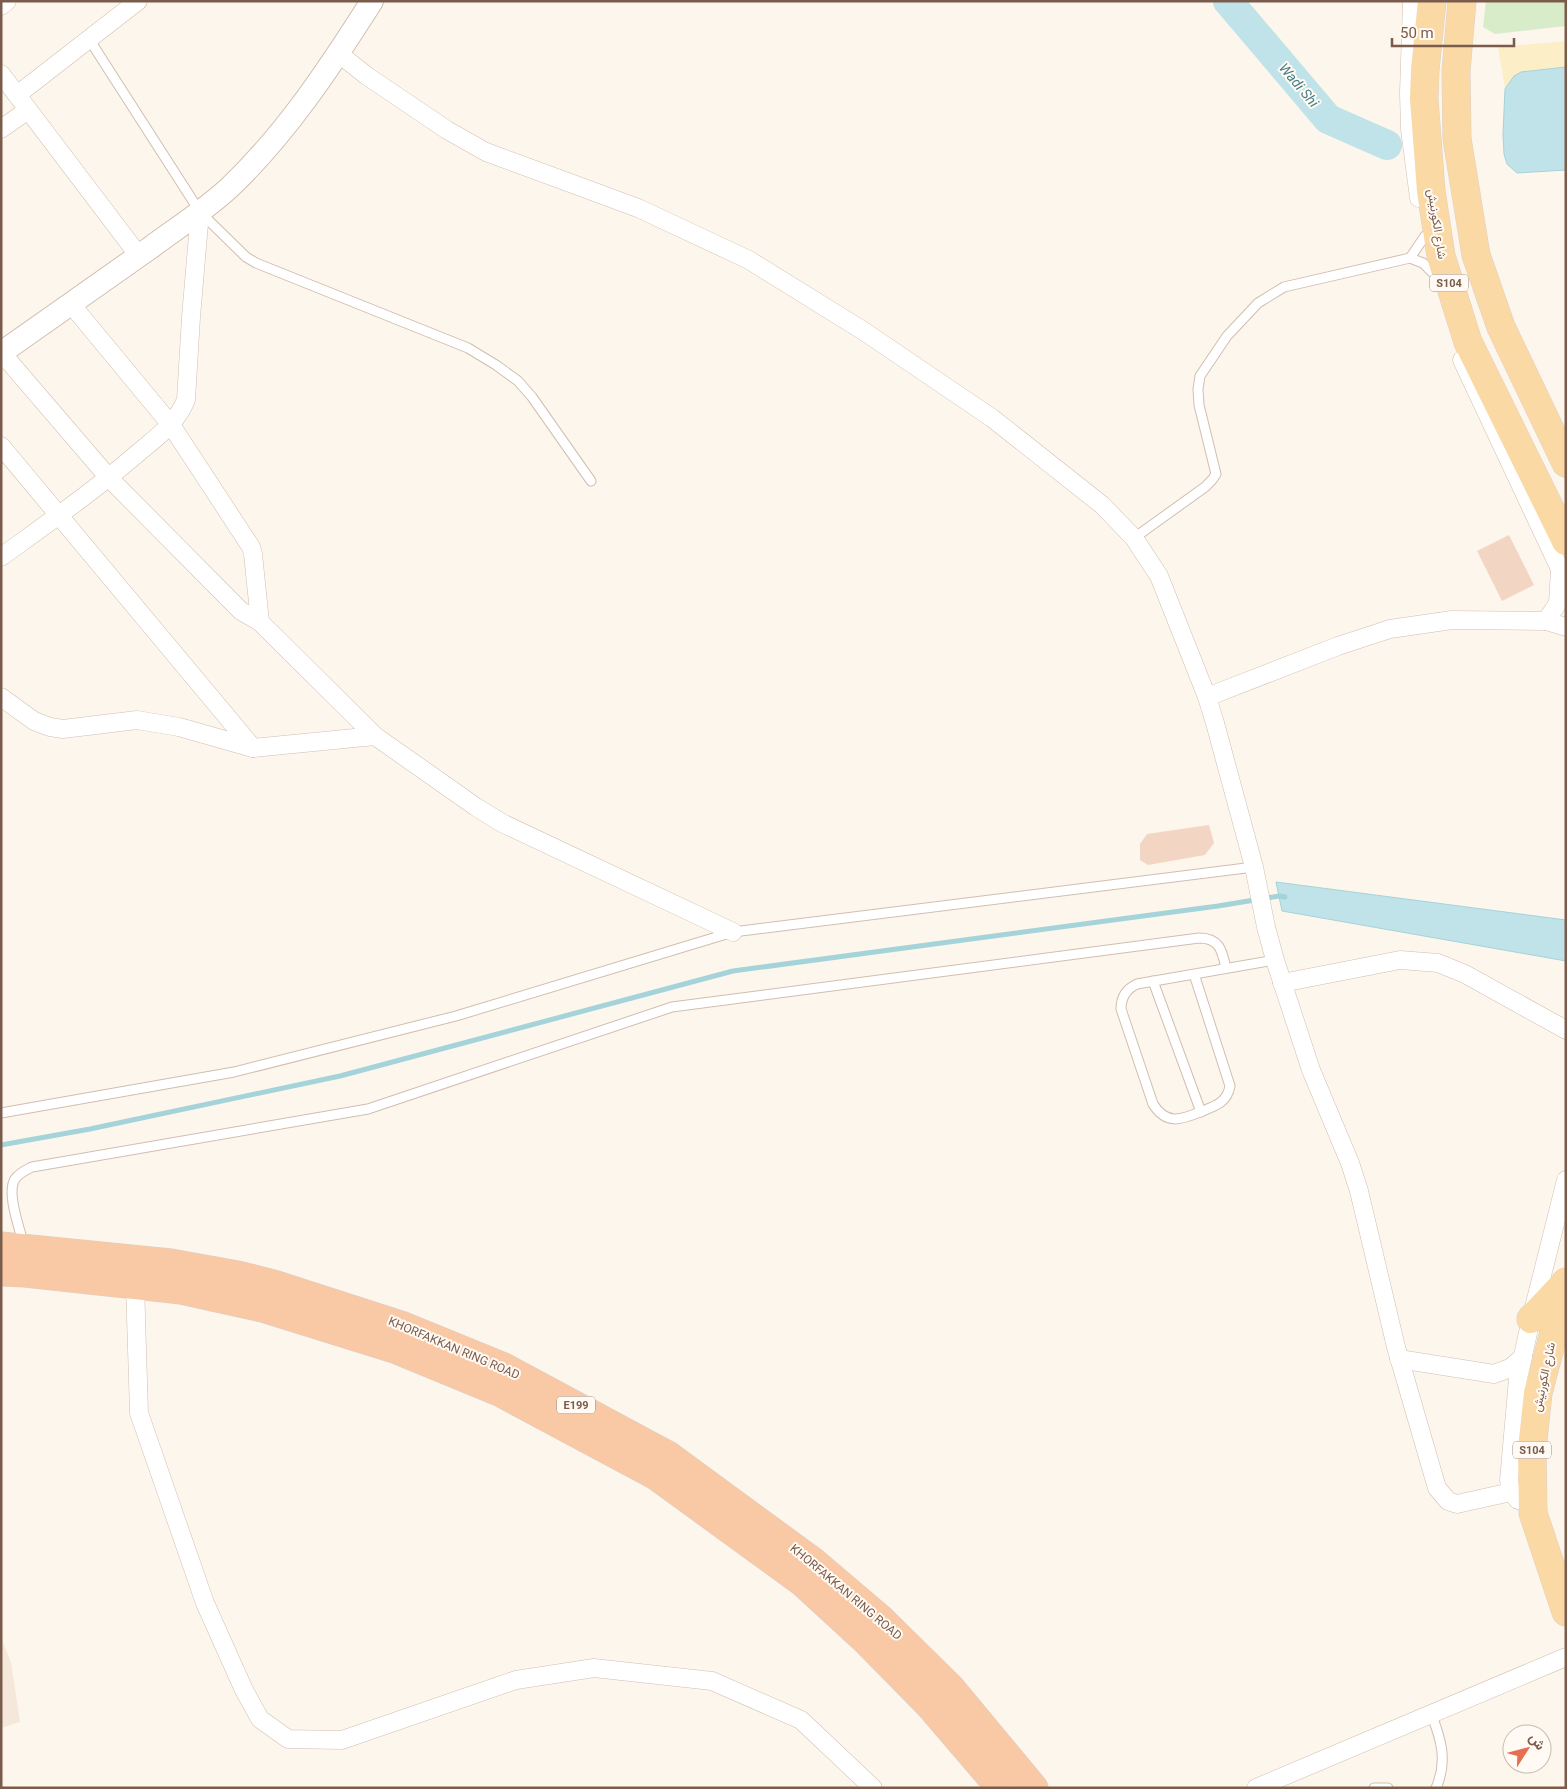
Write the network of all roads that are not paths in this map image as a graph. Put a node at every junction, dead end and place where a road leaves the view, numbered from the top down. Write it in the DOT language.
graph roads {
  1 [pos="7,1"];
  2 [pos="138,1"];
  3 [pos="372,1"];
  4 [pos="1412,1"];
  5 [pos="1432,1"];
  6 [pos="1462,1"];
  7 [pos="1,6"];
  8 [pos="89,39"];
  9 [pos="338,53"];
  10 [pos="1417,69"];
  11 [pos="1,74"];
  12 [pos="17,95"];
  13 [pos="28,110"];
  14 [pos="1,129"];
  15 [pos="200,212"];
  16 [pos="1433,255"];
  17 [pos="139,256"];
  18 [pos="1410,258"];
  19 [pos="71,304"];
  20 [pos="1,352"];
  21 [pos="1518,363"];
  22 [pos="171,425"];
  23 [pos="1516,440"];
  24 [pos="1,446"];
  25 [pos="1566,463"];
  26 [pos="1511,466"];
  27 [pos="109,478"];
  28 [pos="591,481"];
  29 [pos="59,515"];
  30 [pos="1134,538"];
  31 [pos="1566,541"];
  32 [pos="1,557"];
  33 [pos="1563,576"];
  34 [pos="1546,621"];
  35 [pos="260,622"];
  36 [pos="1566,627"];
  37 [pos="1,697"];
  38 [pos="1207,697"];
  39 [pos="375,736"];
  40 [pos="253,748"];
  41 [pos="1254,867"];
  42 [pos="733,932"];
  43 [pos="1275,960"];
  44 [pos="1226,968"];
  45 [pos="1194,974"];
  46 [pos="1153,981"];
  47 [pos="1282,983"];
  48 [pos="1566,1030"];
  49 [pos="1201,1112"];
  50 [pos="1,1113"];
  51 [pos="1566,1180"];
  52 [pos="13,1247"];
  53 [pos="1,1272"];
  54 [pos="1566,1282"];
  55 [pos="135,1284"];
  56 [pos="1566,1287"];
  57 [pos="1531,1319"];
  58 [pos="1523,1357"];
  59 [pos="1399,1359"];
  60 [pos="1494,1374"];
  61 [pos="1517,1395"];
  62 [pos="1511,1492"];
  63 [pos="1533,1512"];
  64 [pos="1566,1612"];
  65 [pos="1566,1657"];
  66 [pos="1431,1713"];
  67 [pos="873,1788"];
  68 [pos="1000,1788"];
  69 [pos="1034,1788"];
  70 [pos="1256,1788"];
  71 [pos="1374,1788"];
  72 [pos="1388,1788"];
  73 [pos="1436,1788"];
  1 -- 7 [label="street"];
  2 -- 8 [label="street"];
  3 -- 9 [label="street"];
  4 -- 10 [label="street"];
  5 -- 10 [label="main road, شارع الكورنيش / S104"];
  6 -- 21 [label="main road, S104"];
  8 -- 12 [label="street"];
  8 -- 15 [label="lane"];
  9 -- 15 [label="street"];
  9 -- 30 [label="street"];
  10 -- 16 [label="main road, شارع الكورنيش / S104"];
  11 -- 12 [label="street"];
  12 -- 13 [label="street"];
  13 -- 14 [label="street"];
  13 -- 17 [label="street"];
  15 -- 17 [label="street"];
  15 -- 22 [label="street"];
  15 -- 28 [label="lane"];
  16 -- 18 [label="lane"];
  16 -- 18 [label="lane"];
  16 -- 21 [label="main road"];
  16 -- 23 [label="main road, شارع الكورنيش / S104"];
  16 -- 26 [label="street"];
  17 -- 19 [label="street"];
  18 -- 30 [label="lane"];
  19 -- 20 [label="street"];
  19 -- 22 [label="street"];
  20 -- 27 [label="street"];
  21 -- 25 [label="main road, S104"];
  22 -- 27 [label="street"];
  22 -- 35 [label="street"];
  23 -- 26 [label="main road"];
  23 -- 31 [label="main road, شارع الكورنيش / S104"];
  24 -- 29 [label="street"];
  26 -- 33 [label="street"];
  27 -- 29 [label="street"];
  27 -- 35 [label="street"];
  29 -- 32 [label="street"];
  29 -- 40 [label="street"];
  30 -- 38 [label="street"];
  33 -- 34 [label="street"];
  34 -- 36 [label="street"];
  34 -- 38 [label="street"];
  35 -- 39 [label="street"];
  37 -- 40 [label="street"];
  38 -- 41 [label="street"];
  39 -- 40 [label="street"];
  39 -- 42 [label="street"];
  41 -- 42 [label="lane"];
  41 -- 43 [label="street"];
  42 -- 50 [label="lane"];
  43 -- 44 [label="lane"];
  43 -- 47 [label="street"];
  44 -- 45 [label="lane"];
  44 -- 52 [label="lane"];
  45 -- 46 [label="lane"];
  45 -- 49 [label="lane"];
  46 -- 49 [label="lane"];
  46 -- 49 [label="lane"];
  47 -- 48 [label="street"];
  47 -- 59 [label="street"];
  51 -- 57 [label="street"];
  52 -- 69 [label="highway, KHORFAKKAN RING ROAD / E199"];
  53 -- 55 [label="highway, KHORFAKKAN RING ROAD / E199"];
  54 -- 57 [label="main road"];
  55 -- 67 [label="street"];
  55 -- 68 [label="highway, KHORFAKKAN RING ROAD / E199"];
  56 -- 63 [label="main road, شارع الكورنيش / S104"];
  57 -- 58 [label="street"];
  58 -- 60 [label="street"];
  58 -- 61 [label="street"];
  59 -- 60 [label="street"];
  59 -- 62 [label="street"];
  60 -- 61 [label="street"];
  61 -- 62 [label="street"];
  62 -- 63 [label="street"];
  63 -- 64 [label="main road, شارع الكورنيش / S104"];
  65 -- 66 [label="street"];
  66 -- 70 [label="street"];
  66 -- 73 [label="lane"];
  71 -- 72 [label="lane"];
}
